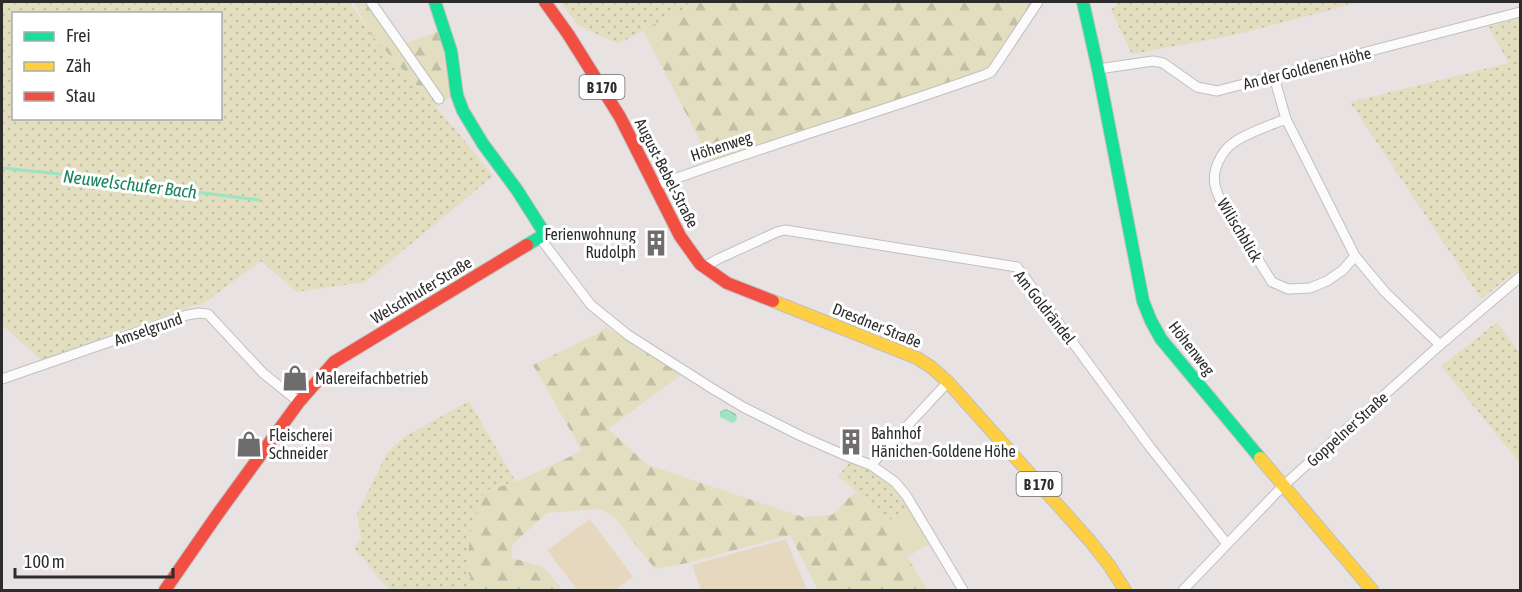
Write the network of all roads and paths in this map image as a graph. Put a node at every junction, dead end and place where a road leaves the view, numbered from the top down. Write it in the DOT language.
graph roads {
  1 [pos="371,2"];
  2 [pos="435,2"];
  3 [pos="545,2"];
  4 [pos="1038,2"];
  5 [pos="1083,2"];
  6 [pos="1521,12"];
  7 [pos="1098,69"];
  8 [pos="1274,77"];
  9 [pos="439,99"];
  10 [pos="1286,119"];
  11 [pos="655,186"];
  12 [pos="540,238"];
  13 [pos="1355,256"];
  14 [pos="704,267"];
  15 [pos="1521,277"];
  16 [pos="1440,345"];
  17 [pos="2,379"];
  18 [pos="948,382"];
  19 [pos="299,402"];
  20 [pos="871,465"];
  21 [pos="1283,486"];
  22 [pos="1227,544"];
  23 [pos="165,591"];
  24 [pos="963,591"];
  25 [pos="1125,591"];
  26 [pos="1183,591"];
  27 [pos="1372,591"];
  1 -- 9 [label="street"];
  2 -- 12 [label="street"];
  3 -- 11 [label="street, August-Bebel-Straße / B 170"];
  4 -- 11 [label="street, Höhenweg"];
  5 -- 7 [label="street, Höhenweg"];
  6 -- 8 [label="street, An der Goldenen Höhe"];
  7 -- 8 [label="street, An der Goldenen Höhe"];
  7 -- 21 [label="street, Höhenweg"];
  8 -- 10 [label="street"];
  10 -- 13 [label="street"];
  10 -- 13 [label="street, Wilischblick"];
  11 -- 14 [label="street, August-Bebel-Straße / B 170"];
  12 -- 19 [label="street, Welschhufer Straße"];
  12 -- 20 [label="street"];
  13 -- 16 [label="street"];
  14 -- 18 [label="street, Dresdner Straße / B 170"];
  14 -- 22 [label="street, Am Goldrändel"];
  15 -- 16 [label="street, Goppelner Straße"];
  16 -- 21 [label="street, Goppelner Straße"];
  17 -- 19 [label="street, Amselgrund"];
  18 -- 20 [label="street"];
  18 -- 25 [label="street, Dresdner Straße / B 170"];
  19 -- 23 [label="street, Welschhufer Straße"];
  20 -- 24 [label="street"];
  21 -- 22 [label="street, Goppelner Straße"];
  21 -- 27 [label="street, Höhenweg"];
  22 -- 26 [label="street, Goppelner Straße"];
}
